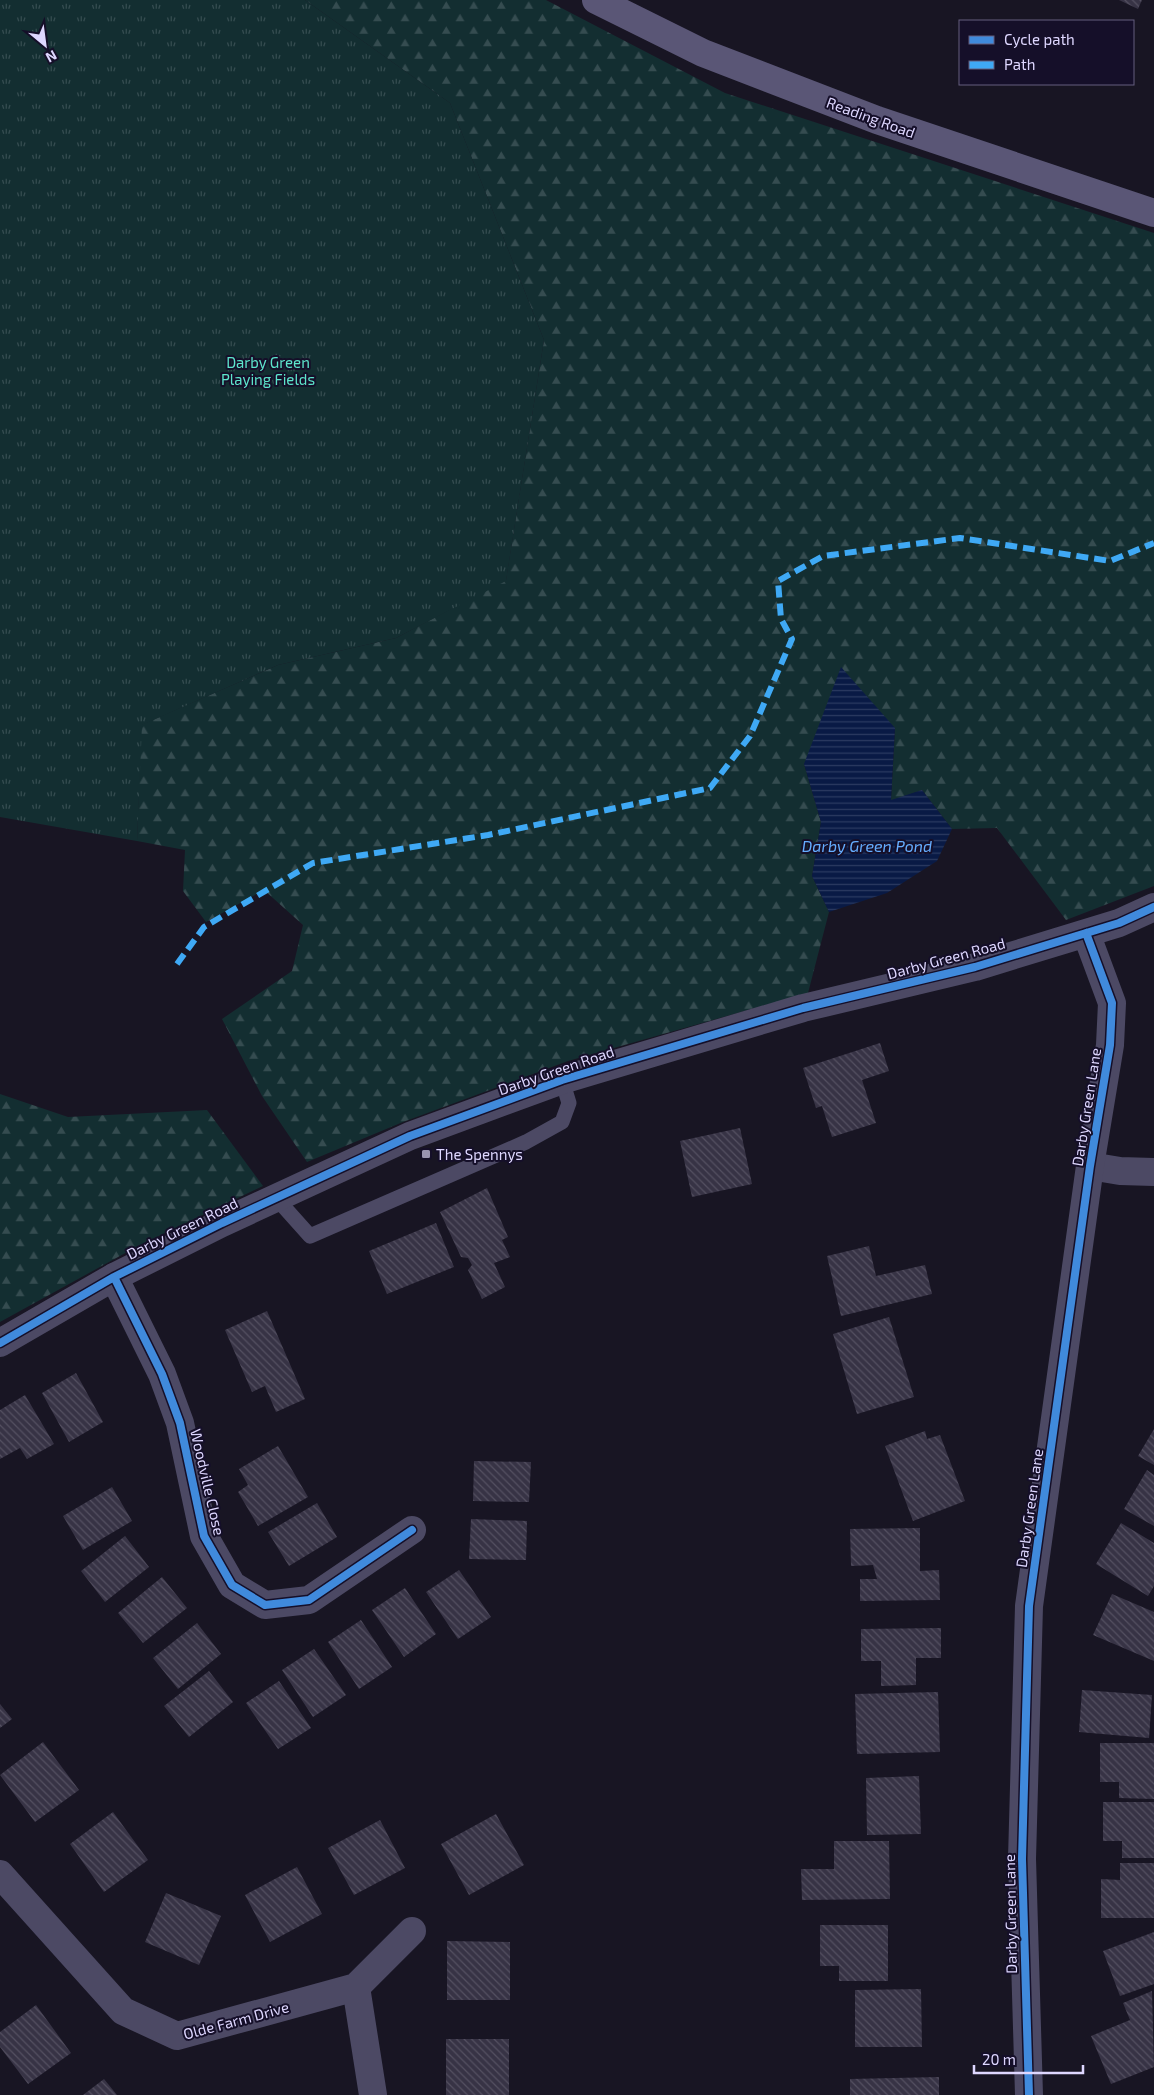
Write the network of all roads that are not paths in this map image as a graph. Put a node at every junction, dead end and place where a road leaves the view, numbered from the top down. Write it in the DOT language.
graph roads {
  1 [pos="596,0"];
  2 [pos="1154,212"];
  3 [pos="1154,907"];
  4 [pos="1086,933"];
  5 [pos="562,1080"];
  6 [pos="1090,1166"];
  7 [pos="1154,1172"];
  8 [pos="276,1198"];
  9 [pos="114,1277"];
  10 [pos="0,1343"];
  11 [pos="412,1530"];
  12 [pos="0,1874"];
  13 [pos="412,1931"];
  14 [pos="356,1987"];
  15 [pos="373,2095"];
  16 [pos="1029,2095"];
  1 -- 2 [label="main road, Reading Road"];
  3 -- 4 [label="street, Darby Green Road"];
  4 -- 5 [label="street, Darby Green Road"];
  4 -- 6 [label="street, Darby Green Lane"];
  5 -- 8 [label="street, Darby Green Road"];
  5 -- 8 [label="lane, Darby Green Road"];
  6 -- 7 [label="street, Darby Green Lane"];
  6 -- 16 [label="street, Darby Green Lane"];
  8 -- 9 [label="street, Darby Green Road"];
  9 -- 10 [label="street, Darby Green Road"];
  9 -- 11 [label="street, Woodville Close"];
  12 -- 14 [label="street, Olde Farm Drive"];
  13 -- 14 [label="street, Olde Farm Drive"];
  14 -- 15 [label="street"];
}
